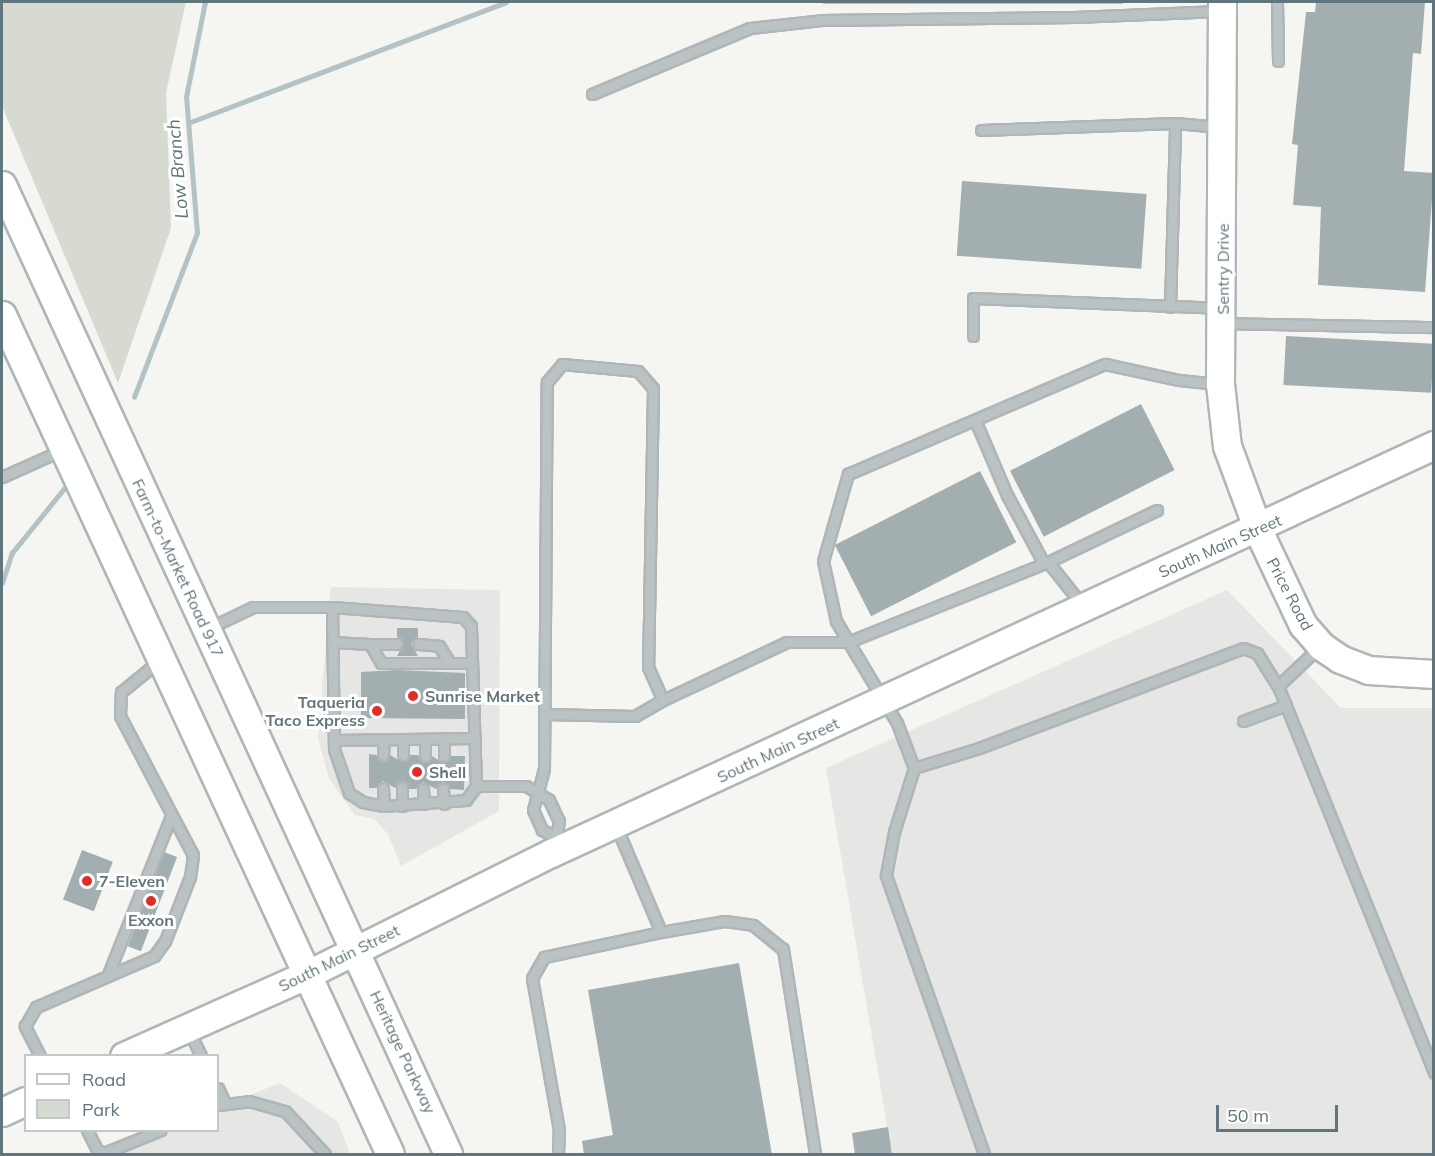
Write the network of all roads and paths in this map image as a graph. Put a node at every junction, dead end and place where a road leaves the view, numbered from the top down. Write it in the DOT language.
graph roads {
  1 [pos="1277,2"];
  2 [pos="1222,6"];
  3 [pos="1278,61"];
  4 [pos="592,94"];
  5 [pos="1175,123"];
  6 [pos="1222,127"];
  7 [pos="981,130"];
  8 [pos="2,185"];
  9 [pos="1170,308"];
  10 [pos="2,315"];
  11 [pos="1223,316"];
  12 [pos="1434,327"];
  13 [pos="973,336"];
  14 [pos="1221,384"];
  15 [pos="975,420"];
  16 [pos="1434,445"];
  17 [pos="64,449"];
  18 [pos="2,477"];
  19 [pos="1157,510"];
  20 [pos="1258,530"];
  21 [pos="1046,563"];
  22 [pos="332,607"];
  23 [pos="1084,607"];
  24 [pos="207,629"];
  25 [pos="332,642"];
  26 [pos="848,642"];
  27 [pos="369,644"];
  28 [pos="397,644"];
  29 [pos="418,644"];
  30 [pos="1321,646"];
  31 [pos="162,658"];
  32 [pos="450,663"];
  33 [pos="472,663"];
  34 [pos="1434,674"];
  35 [pos="1278,686"];
  36 [pos="663,700"];
  37 [pos="883,700"];
  38 [pos="1286,705"];
  39 [pos="544,714"];
  40 [pos="1244,721"];
  41 [pos="475,738"];
  42 [pos="403,739"];
  43 [pos="425,739"];
  44 [pos="444,739"];
  45 [pos="334,740"];
  46 [pos="384,740"];
  47 [pos="383,755"];
  48 [pos="403,755"];
  49 [pos="424,756"];
  50 [pos="444,756"];
  51 [pos="914,768"];
  52 [pos="476,786"];
  53 [pos="383,788"];
  54 [pos="402,788"];
  55 [pos="423,789"];
  56 [pos="443,789"];
  57 [pos="536,792"];
  58 [pos="424,804"];
  59 [pos="444,804"];
  60 [pos="384,806"];
  61 [pos="402,806"];
  62 [pos="171,816"];
  63 [pos="616,826"];
  64 [pos="559,843"];
  65 [pos="661,932"];
  66 [pos="356,951"];
  67 [pos="109,972"];
  68 [pos="306,975"];
  69 [pos="187,1027"];
  70 [pos="39,1054"];
  71 [pos="128,1054"];
  72 [pos="200,1054"];
  73 [pos="1434,1073"];
  74 [pos="24,1102"];
  75 [pos="221,1104"];
  76 [pos="2,1112"];
  77 [pos="88,1132"];
  78 [pos="158,1132"];
  79 [pos="325,1155"];
  80 [pos="390,1155"];
  81 [pos="448,1155"];
  82 [pos="558,1155"];
  83 [pos="815,1155"];
  84 [pos="984,1155"];
  1 -- 3 [label="lane"];
  2 -- 4 [label="lane"];
  2 -- 6 [label="main road, Sentry Drive"];
  5 -- 6 [label="lane"];
  5 -- 7 [label="lane"];
  5 -- 9 [label="lane"];
  6 -- 11 [label="main road, Sentry Drive"];
  8 -- 24 [label="main road, Farm-to-Market Road 917"];
  9 -- 11 [label="lane"];
  9 -- 13 [label="lane"];
  10 -- 17 [label="main road"];
  11 -- 12 [label="lane"];
  11 -- 14 [label="main road, Sentry Drive"];
  14 -- 15 [label="lane"];
  14 -- 20 [label="main road, Sentry Drive"];
  15 -- 21 [label="lane"];
  15 -- 26 [label="lane"];
  16 -- 20 [label="main road, South Main Street"];
  17 -- 18 [label="lane"];
  17 -- 31 [label="main road"];
  19 -- 21 [label="lane"];
  20 -- 23 [label="main road, South Main Street"];
  20 -- 30 [label="main road, Price Road"];
  21 -- 23 [label="lane"];
  21 -- 26 [label="lane"];
  22 -- 24 [label="lane"];
  22 -- 25 [label="lane"];
  22 -- 33 [label="lane"];
  23 -- 37 [label="main road, South Main Street"];
  24 -- 66 [label="main road, Farm-to-Market Road 917"];
  25 -- 27 [label="lane"];
  25 -- 45 [label="lane"];
  26 -- 36 [label="lane"];
  26 -- 37 [label="lane"];
  27 -- 28 [label="lane"];
  27 -- 32 [label="lane"];
  29 -- 32 [label="lane"];
  30 -- 34 [label="main road, Price Road"];
  30 -- 35 [label="lane"];
  31 -- 62 [label="lane"];
  31 -- 68 [label="main road"];
  32 -- 33 [label="lane"];
  33 -- 41 [label="lane"];
  35 -- 38 [label="lane"];
  35 -- 51 [label="lane"];
  36 -- 39 [label="lane"];
  36 -- 39 [label="lane"];
  37 -- 51 [label="lane"];
  37 -- 63 [label="main road, South Main Street"];
  38 -- 40 [label="lane"];
  38 -- 73 [label="lane"];
  39 -- 57 [label="lane"];
  41 -- 44 [label="lane"];
  41 -- 52 [label="lane"];
  42 -- 43 [label="lane"];
  42 -- 46 [label="lane"];
  42 -- 48 [label="lane"];
  43 -- 44 [label="lane"];
  43 -- 49 [label="lane"];
  44 -- 50 [label="lane"];
  45 -- 46 [label="lane"];
  45 -- 60 [label="lane"];
  46 -- 47 [label="lane"];
  51 -- 84 [label="lane"];
  52 -- 57 [label="lane"];
  52 -- 59 [label="lane"];
  53 -- 60 [label="lane"];
  54 -- 61 [label="lane"];
  55 -- 58 [label="lane"];
  56 -- 59 [label="lane"];
  57 -- 64 [label="lane"];
  57 -- 64 [label="lane"];
  58 -- 59 [label="lane"];
  58 -- 61 [label="lane"];
  60 -- 61 [label="lane"];
  62 -- 67 [label="lane"];
  62 -- 67 [label="lane"];
  63 -- 64 [label="main road, South Main Street"];
  63 -- 65 [label="lane"];
  64 -- 66 [label="main road, South Main Street"];
  65 -- 82 [label="lane"];
  65 -- 83 [label="lane"];
  66 -- 68 [label="main road, South Main Street"];
  66 -- 81 [label="main road, Heritage Parkway"];
  67 -- 70 [label="lane"];
  68 -- 69 [label="main road, South Main Street"];
  68 -- 80 [label="main road"];
  69 -- 71 [label="main road, South Main Street"];
  69 -- 72 [label="lane"];
  74 -- 76 [label="main road"];
  75 -- 79 [label="lane"];
  77 -- 78 [label="lane"];
}
